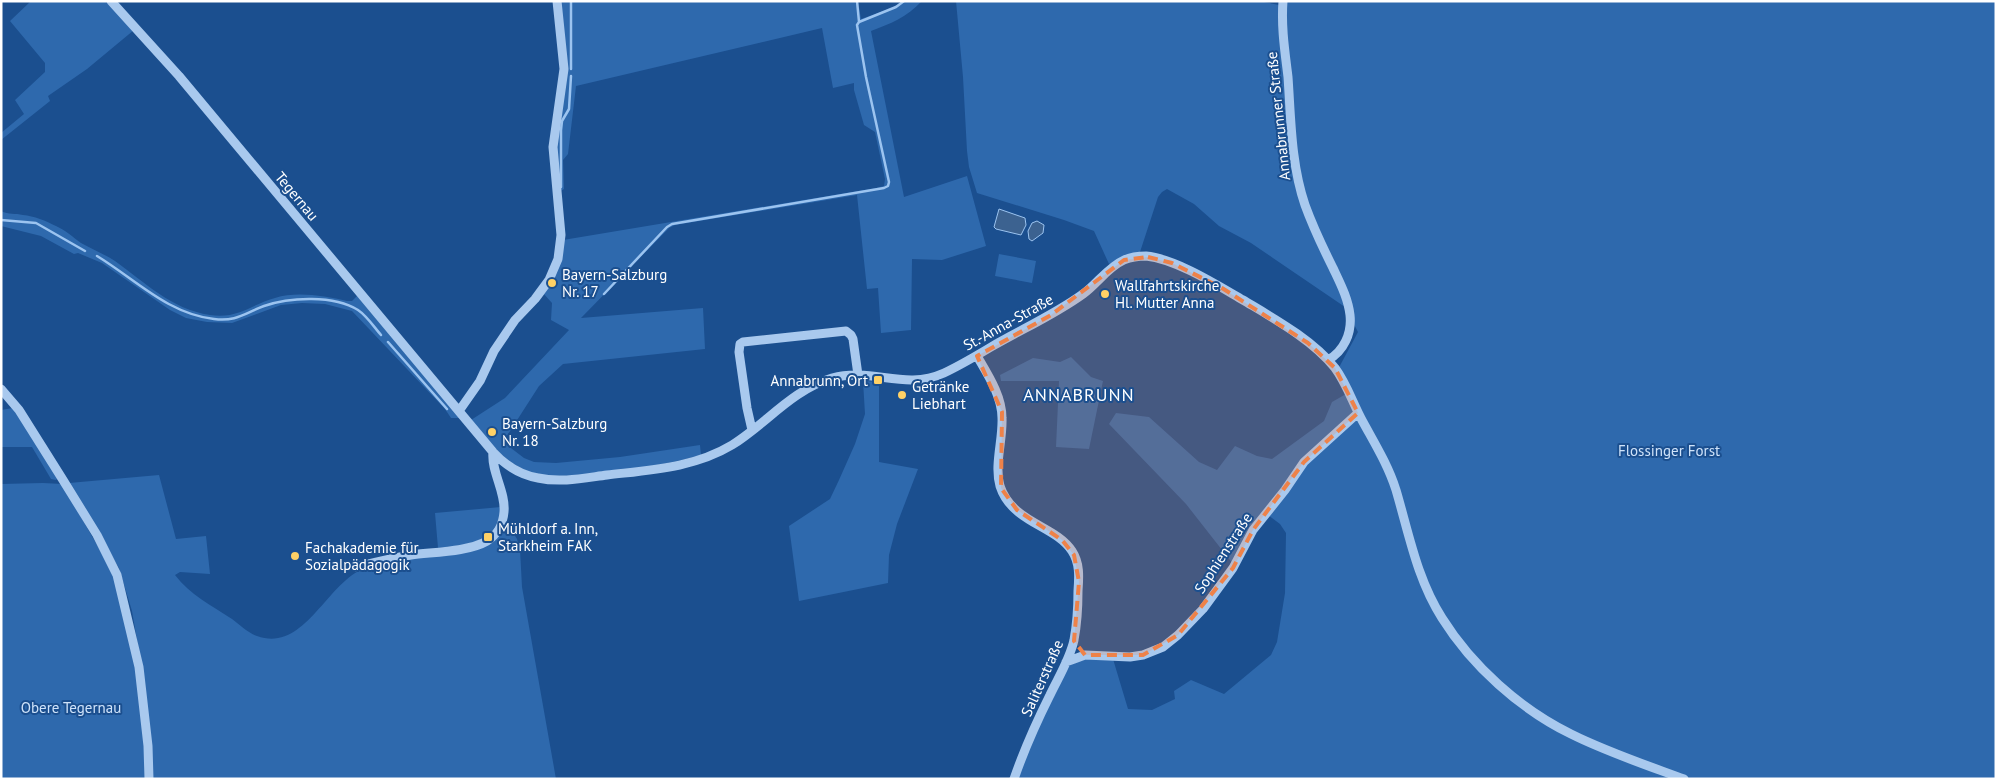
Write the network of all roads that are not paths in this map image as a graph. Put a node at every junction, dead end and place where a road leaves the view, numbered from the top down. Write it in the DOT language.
graph roads {
  1 [pos="111,1"];
  2 [pos="557,1"];
  3 [pos="1283,1"];
  4 [pos="977,356"];
  5 [pos="1328,360"];
  6 [pos="858,375"];
  7 [pos="1,389"];
  8 [pos="459,411"];
  9 [pos="1358,413"];
  10 [pos="752,430"];
  11 [pos="493,452"];
  12 [pos="685,464"];
  13 [pos="355,567"];
  14 [pos="1074,641"];
  15 [pos="1085,655"];
  16 [pos="1066,662"];
  17 [pos="149,779"];
  18 [pos="1014,779"];
  19 [pos="1684,779"];
  1 -- 8 [label="street, Tegernau"];
  2 -- 8 [label="street"];
  3 -- 5 [label="street, Annabrunner Straße"];
  4 -- 5 [label="street, St.-Anna-Straße"];
  4 -- 6 [label="street, St.-Anna-Straße"];
  4 -- 14 [label="street, Saliterstraße"];
  5 -- 9 [label="street, St.-Anna-Straße"];
  6 -- 10 [label="street, St.-Anna-Straße"];
  6 -- 10 [label="street"];
  7 -- 17 [label="street"];
  8 -- 11 [label="street, Tegernau"];
  9 -- 15 [label="street, Sophienstraße"];
  9 -- 19 [label="street, St.-Anna-Straße"];
  10 -- 12 [label="street, St.-Anna-Straße"];
  11 -- 12 [label="street, Tegernau"];
  11 -- 13 [label="street"];
  14 -- 15 [label="street"];
  14 -- 16 [label="street, Saliterstraße"];
  15 -- 16 [label="street, Sophienstraße"];
  16 -- 18 [label="street, Saliterstraße"];
}
